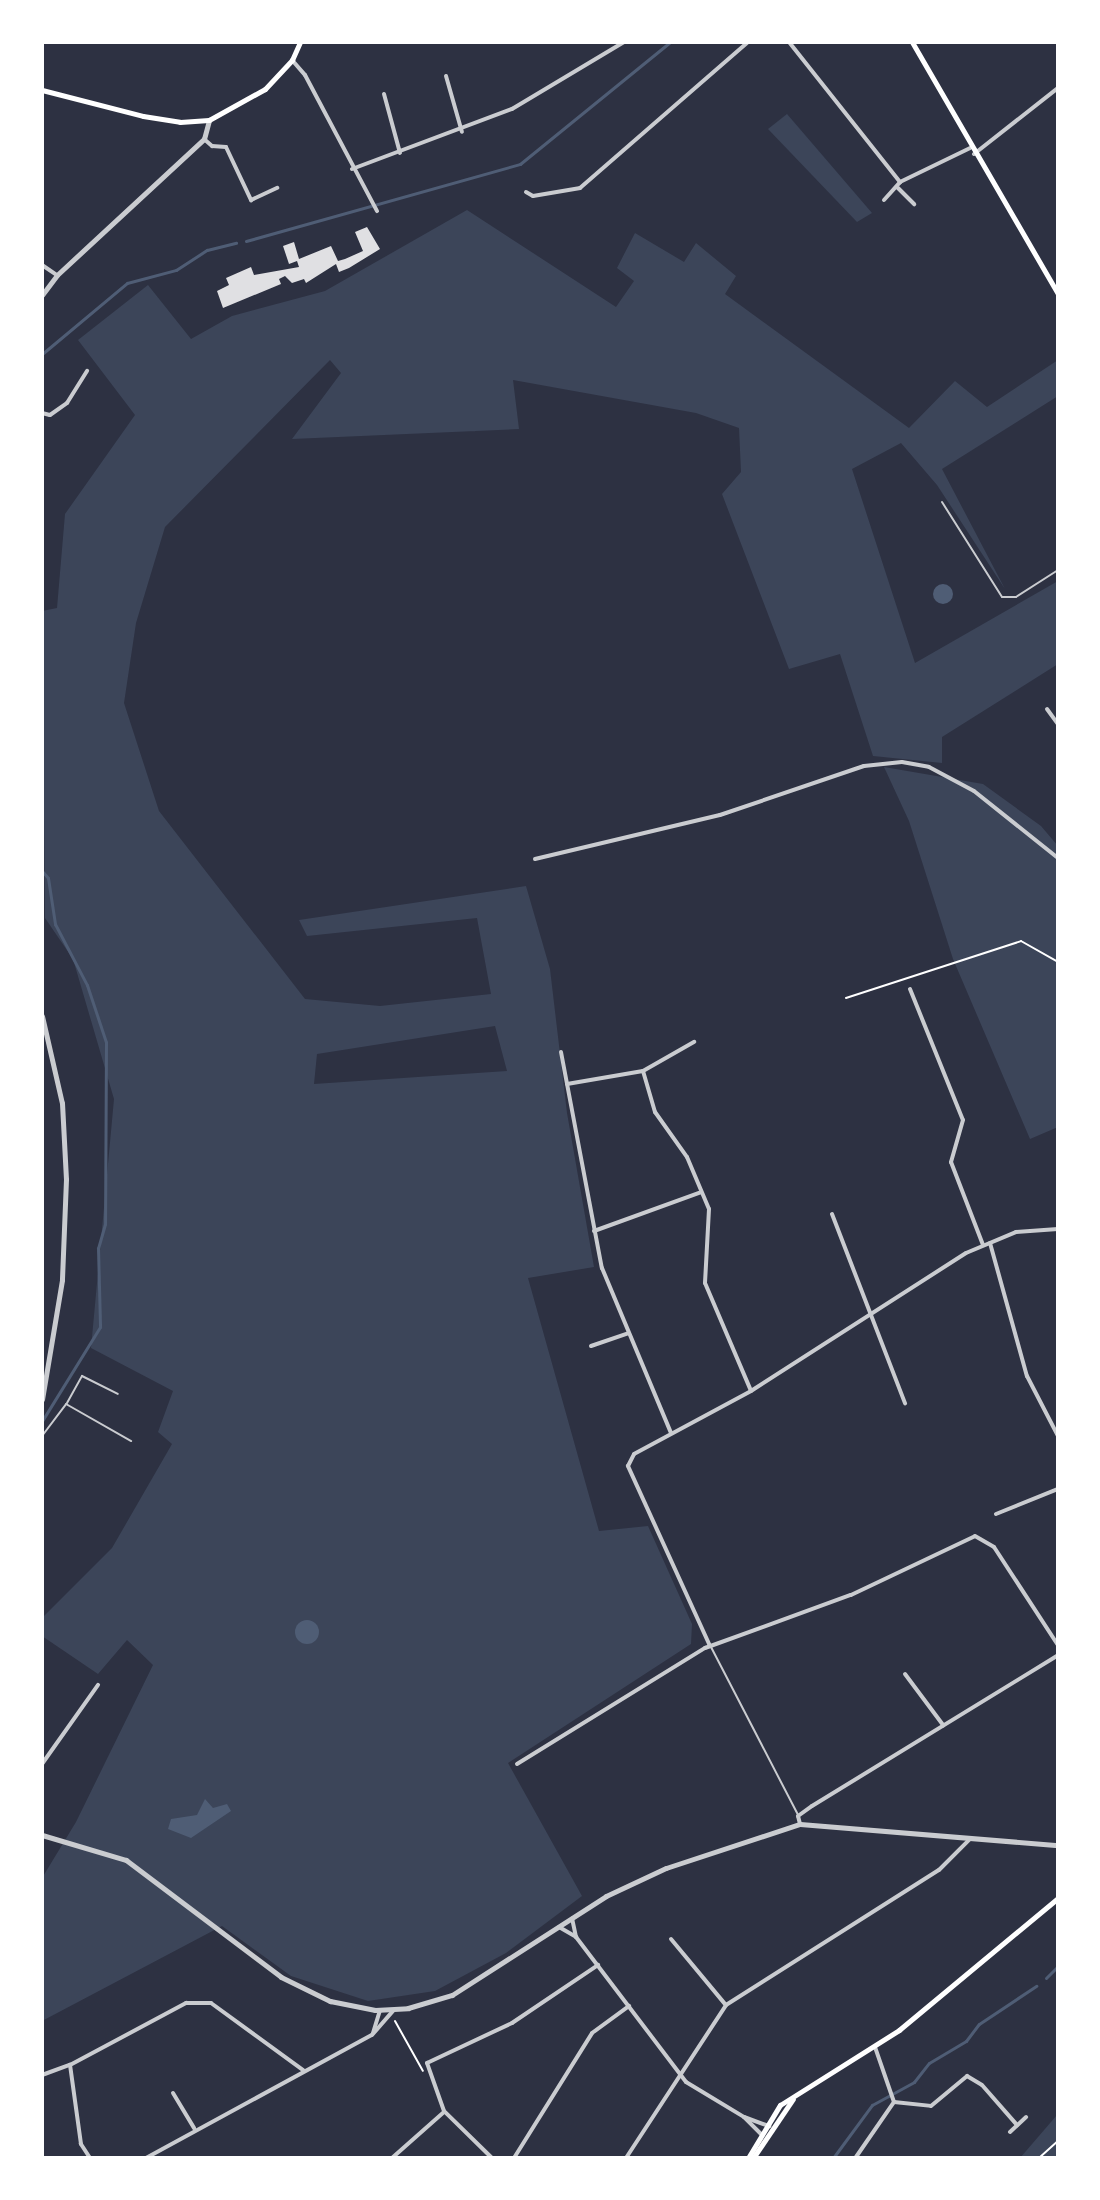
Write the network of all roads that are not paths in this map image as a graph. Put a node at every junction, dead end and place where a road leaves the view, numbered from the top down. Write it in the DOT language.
graph roads {
  1 [pos="300,42"];
  2 [pos="624,42"];
  3 [pos="748,42"];
  4 [pos="789,42"];
  5 [pos="912,42"];
  6 [pos="292,60"];
  7 [pos="446,76"];
  8 [pos="1058,88"];
  9 [pos="42,90"];
  10 [pos="384,94"];
  11 [pos="209,120"];
  12 [pos="462,132"];
  13 [pos="204,139"];
  14 [pos="972,151"];
  15 [pos="400,153"];
  16 [pos="352,169"];
  17 [pos="899,185"];
  18 [pos="277,188"];
  19 [pos="526,192"];
  20 [pos="884,200"];
  21 [pos="914,204"];
  22 [pos="376,210"];
  23 [pos="42,265"];
  24 [pos="57,275"];
  25 [pos="1058,294"];
  26 [pos="42,295"];
  27 [pos="87,371"];
  28 [pos="42,413"];
  29 [pos="942,502"];
  30 [pos="1058,570"];
  31 [pos="1047,709"];
  32 [pos="1058,724"];
  33 [pos="1058,858"];
  34 [pos="535,859"];
  35 [pos="910,989"];
  36 [pos="42,1016"];
  37 [pos="694,1042"];
  38 [pos="561,1052"];
  39 [pos="643,1071"];
  40 [pos="567,1084"];
  41 [pos="702,1191"];
  42 [pos="832,1214"];
  43 [pos="1058,1229"];
  44 [pos="594,1231"];
  45 [pos="990,1242"];
  46 [pos="983,1245"];
  47 [pos="874,1315"];
  48 [pos="628,1333"];
  49 [pos="591,1346"];
  50 [pos="751,1391"];
  51 [pos="118,1394"];
  52 [pos="42,1399"];
  53 [pos="905,1403"];
  54 [pos="66,1404"];
  55 [pos="671,1433"];
  56 [pos="42,1436"];
  57 [pos="1058,1436"];
  58 [pos="131,1441"];
  59 [pos="1058,1489"];
  60 [pos="996,1514"];
  61 [pos="1058,1645"];
  62 [pos="710,1646"];
  63 [pos="1058,1655"];
  64 [pos="905,1674"];
  65 [pos="98,1685"];
  66 [pos="943,1725"];
  67 [pos="42,1764"];
  68 [pos="517,1764"];
  69 [pos="798,1816"];
  70 [pos="800,1824"];
  71 [pos="42,1835"];
  72 [pos="972,1836"];
  73 [pos="1058,1845"];
  74 [pos="1058,1898"];
  75 [pos="572,1918"];
  76 [pos="559,1927"];
  77 [pos="576,1937"];
  78 [pos="671,1939"];
  79 [pos="598,1965"];
  80 [pos="726,2005"];
  81 [pos="630,2006"];
  82 [pos="380,2010"];
  83 [pos="393,2014"];
  84 [pos="372,2035"];
  85 [pos="875,2047"];
  86 [pos="70,2065"];
  87 [pos="303,2070"];
  88 [pos="678,2071"];
  89 [pos="42,2075"];
  90 [pos="173,2093"];
  91 [pos="894,2102"];
  92 [pos="444,2111"];
  93 [pos="744,2117"];
  94 [pos="1026,2117"];
  95 [pos="768,2125"];
  96 [pos="1017,2125"];
  97 [pos="194,2128"];
  98 [pos="1010,2132"];
  99 [pos="762,2135"];
  100 [pos="856,2157"];
  101 [pos="90,2158"];
  102 [pos="146,2158"];
  103 [pos="392,2158"];
  104 [pos="492,2158"];
  105 [pos="514,2158"];
  106 [pos="626,2158"];
  107 [pos="751,2158"];
  1 -- 6 [label="main road"];
  2 -- 12 [label="street"];
  3 -- 19 [label="street"];
  4 -- 17 [label="street"];
  5 -- 14 [label="main road"];
  6 -- 11 [label="main road"];
  6 -- 16 [label="street"];
  7 -- 12 [label="street"];
  8 -- 14 [label="street"];
  9 -- 11 [label="main road"];
  10 -- 15 [label="street"];
  11 -- 13 [label="street"];
  12 -- 15 [label="street"];
  13 -- 18 [label="street"];
  13 -- 24 [label="street"];
  14 -- 17 [label="street"];
  14 -- 25 [label="main road"];
  15 -- 16 [label="street"];
  16 -- 22 [label="street"];
  17 -- 20 [label="street"];
  17 -- 21 [label="street"];
  23 -- 24 [label="street"];
  24 -- 26 [label="street"];
  27 -- 28 [label="street"];
  29 -- 30 [label="lane"];
  31 -- 32 [label="street"];
  33 -- 34 [label="street"];
  35 -- 46 [label="street"];
  36 -- 52 [label="street"];
  37 -- 39 [label="street"];
  38 -- 40 [label="street"];
  39 -- 40 [label="street"];
  39 -- 41 [label="street"];
  40 -- 44 [label="street"];
  41 -- 44 [label="street"];
  41 -- 50 [label="street"];
  42 -- 47 [label="street"];
  43 -- 45 [label="street"];
  44 -- 48 [label="street"];
  45 -- 46 [label="street"];
  45 -- 57 [label="street"];
  46 -- 47 [label="street"];
  47 -- 50 [label="street"];
  47 -- 53 [label="street"];
  48 -- 49 [label="street"];
  48 -- 55 [label="street"];
  50 -- 55 [label="street"];
  51 -- 54 [label="lane"];
  54 -- 56 [label="lane"];
  54 -- 58 [label="lane"];
  55 -- 62 [label="street"];
  59 -- 60 [label="street"];
  61 -- 62 [label="street"];
  62 -- 68 [label="street"];
  62 -- 69 [label="lane"];
  63 -- 66 [label="street"];
  64 -- 66 [label="street"];
  65 -- 67 [label="street"];
  66 -- 69 [label="street"];
  69 -- 70 [label="street"];
  70 -- 72 [label="street"];
  70 -- 75 [label="street"];
  71 -- 82 [label="street"];
  72 -- 73 [label="street"];
  72 -- 80 [label="street"];
  74 -- 85 [label="main road"];
  75 -- 76 [label="street"];
  75 -- 77 [label="street"];
  76 -- 77 [label="street"];
  76 -- 83 [label="street"];
  77 -- 79 [label="street"];
  78 -- 80 [label="street"];
  79 -- 81 [label="street"];
  79 -- 92 [label="street"];
  80 -- 88 [label="street"];
  81 -- 88 [label="street"];
  81 -- 105 [label="street"];
  82 -- 83 [label="street"];
  82 -- 84 [label="street"];
  83 -- 84 [label="street"];
  84 -- 87 [label="street"];
  85 -- 91 [label="street"];
  85 -- 95 [label="main road"];
  86 -- 87 [label="street"];
  86 -- 89 [label="street"];
  86 -- 101 [label="street"];
  87 -- 97 [label="street"];
  88 -- 93 [label="street"];
  88 -- 106 [label="street"];
  90 -- 97 [label="street"];
  91 -- 96 [label="street"];
  91 -- 100 [label="street"];
  92 -- 103 [label="street"];
  92 -- 104 [label="street"];
  93 -- 95 [label="street"];
  93 -- 99 [label="street"];
  94 -- 96 [label="street"];
  95 -- 99 [label="main road"];
  96 -- 98 [label="street"];
  97 -- 102 [label="street"];
  99 -- 107 [label="main road"];
}
